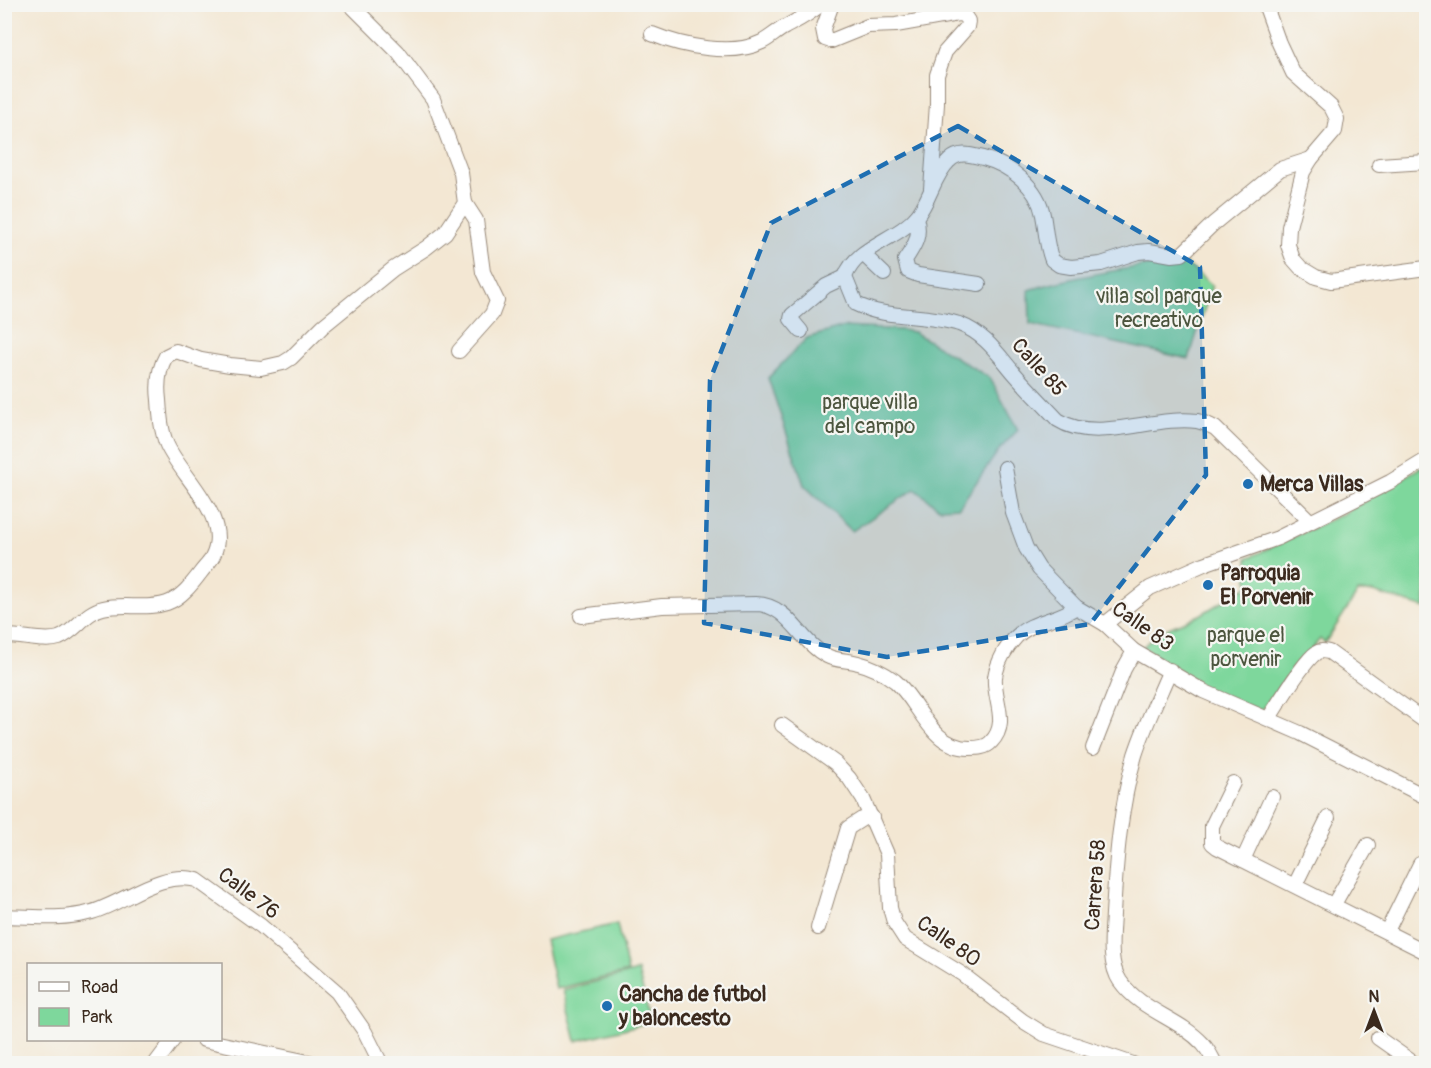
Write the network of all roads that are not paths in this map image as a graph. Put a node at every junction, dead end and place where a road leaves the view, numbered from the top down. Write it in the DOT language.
graph roads {
  1 [pos="350,4"];
  2 [pos="821,4"];
  3 [pos="832,4"];
  4 [pos="1265,4"];
  5 [pos="652,34"];
  6 [pos="1311,159"];
  7 [pos="1426,162"];
  8 [pos="1379,165"];
  9 [pos="931,191"];
  10 [pos="465,204"];
  11 [pos="916,217"];
  12 [pos="863,254"];
  13 [pos="1426,268"];
  14 [pos="884,274"];
  15 [pos="845,277"];
  16 [pos="979,284"];
  17 [pos="801,331"];
  18 [pos="459,351"];
  19 [pos="1426,460"];
  20 [pos="1005,468"];
  21 [pos="1310,521"];
  22 [pos="1076,607"];
  23 [pos="581,616"];
  24 [pos="1105,624"];
  25 [pos="4,636"];
  26 [pos="1134,651"];
  27 [pos="1170,670"];
  28 [pos="1269,718"];
  29 [pos="1426,722"];
  30 [pos="782,725"];
  31 [pos="1093,748"];
  32 [pos="1233,783"];
  33 [pos="1272,797"];
  34 [pos="1426,797"];
  35 [pos="872,817"];
  36 [pos="1328,818"];
  37 [pos="1368,845"];
  38 [pos="1243,860"];
  39 [pos="1420,864"];
  40 [pos="1295,885"];
  41 [pos="1334,904"];
  42 [pos="4,916"];
  43 [pos="818,928"];
  44 [pos="1387,932"];
  45 [pos="1426,952"];
  46 [pos="1378,1038"];
  47 [pos="172,1041"];
  48 [pos="209,1041"];
  49 [pos="154,1064"];
  50 [pos="318,1064"];
  51 [pos="381,1064"];
  52 [pos="1133,1064"];
  53 [pos="1215,1064"];
  54 [pos="1415,1064"];
  1 -- 10 [label="street"];
  2 -- 5 [label="street"];
  3 -- 9 [label="street"];
  4 -- 6 [label="street"];
  6 -- 9 [label="street"];
  6 -- 13 [label="street"];
  7 -- 8 [label="street"];
  9 -- 11 [label="street"];
  10 -- 18 [label="street"];
  10 -- 25 [label="street"];
  11 -- 12 [label="street"];
  11 -- 16 [label="street"];
  12 -- 14 [label="street"];
  12 -- 15 [label="street"];
  15 -- 17 [label="street"];
  15 -- 21 [label="street, Calle 85"];
  19 -- 21 [label="street"];
  20 -- 22 [label="street, Calle 83"];
  21 -- 24 [label="street"];
  22 -- 23 [label="street"];
  22 -- 24 [label="street, Calle 83"];
  24 -- 26 [label="street, Calle 83"];
  26 -- 27 [label="street, Calle 83"];
  26 -- 31 [label="street"];
  27 -- 28 [label="street, Calle 83"];
  27 -- 53 [label="street, Carrera 58"];
  28 -- 29 [label="street"];
  28 -- 34 [label="street, Calle 83"];
  30 -- 35 [label="street, Calle 80"];
  32 -- 38 [label="street"];
  33 -- 38 [label="street"];
  35 -- 43 [label="street"];
  35 -- 52 [label="street, Calle 80"];
  36 -- 40 [label="street"];
  37 -- 41 [label="street"];
  38 -- 40 [label="street"];
  39 -- 44 [label="street"];
  40 -- 41 [label="street"];
  41 -- 44 [label="street"];
  42 -- 51 [label="street, Calle 76"];
  44 -- 45 [label="street"];
  46 -- 54 [label="street"];
  47 -- 49 [label="street"];
  48 -- 50 [label="street"];
}
